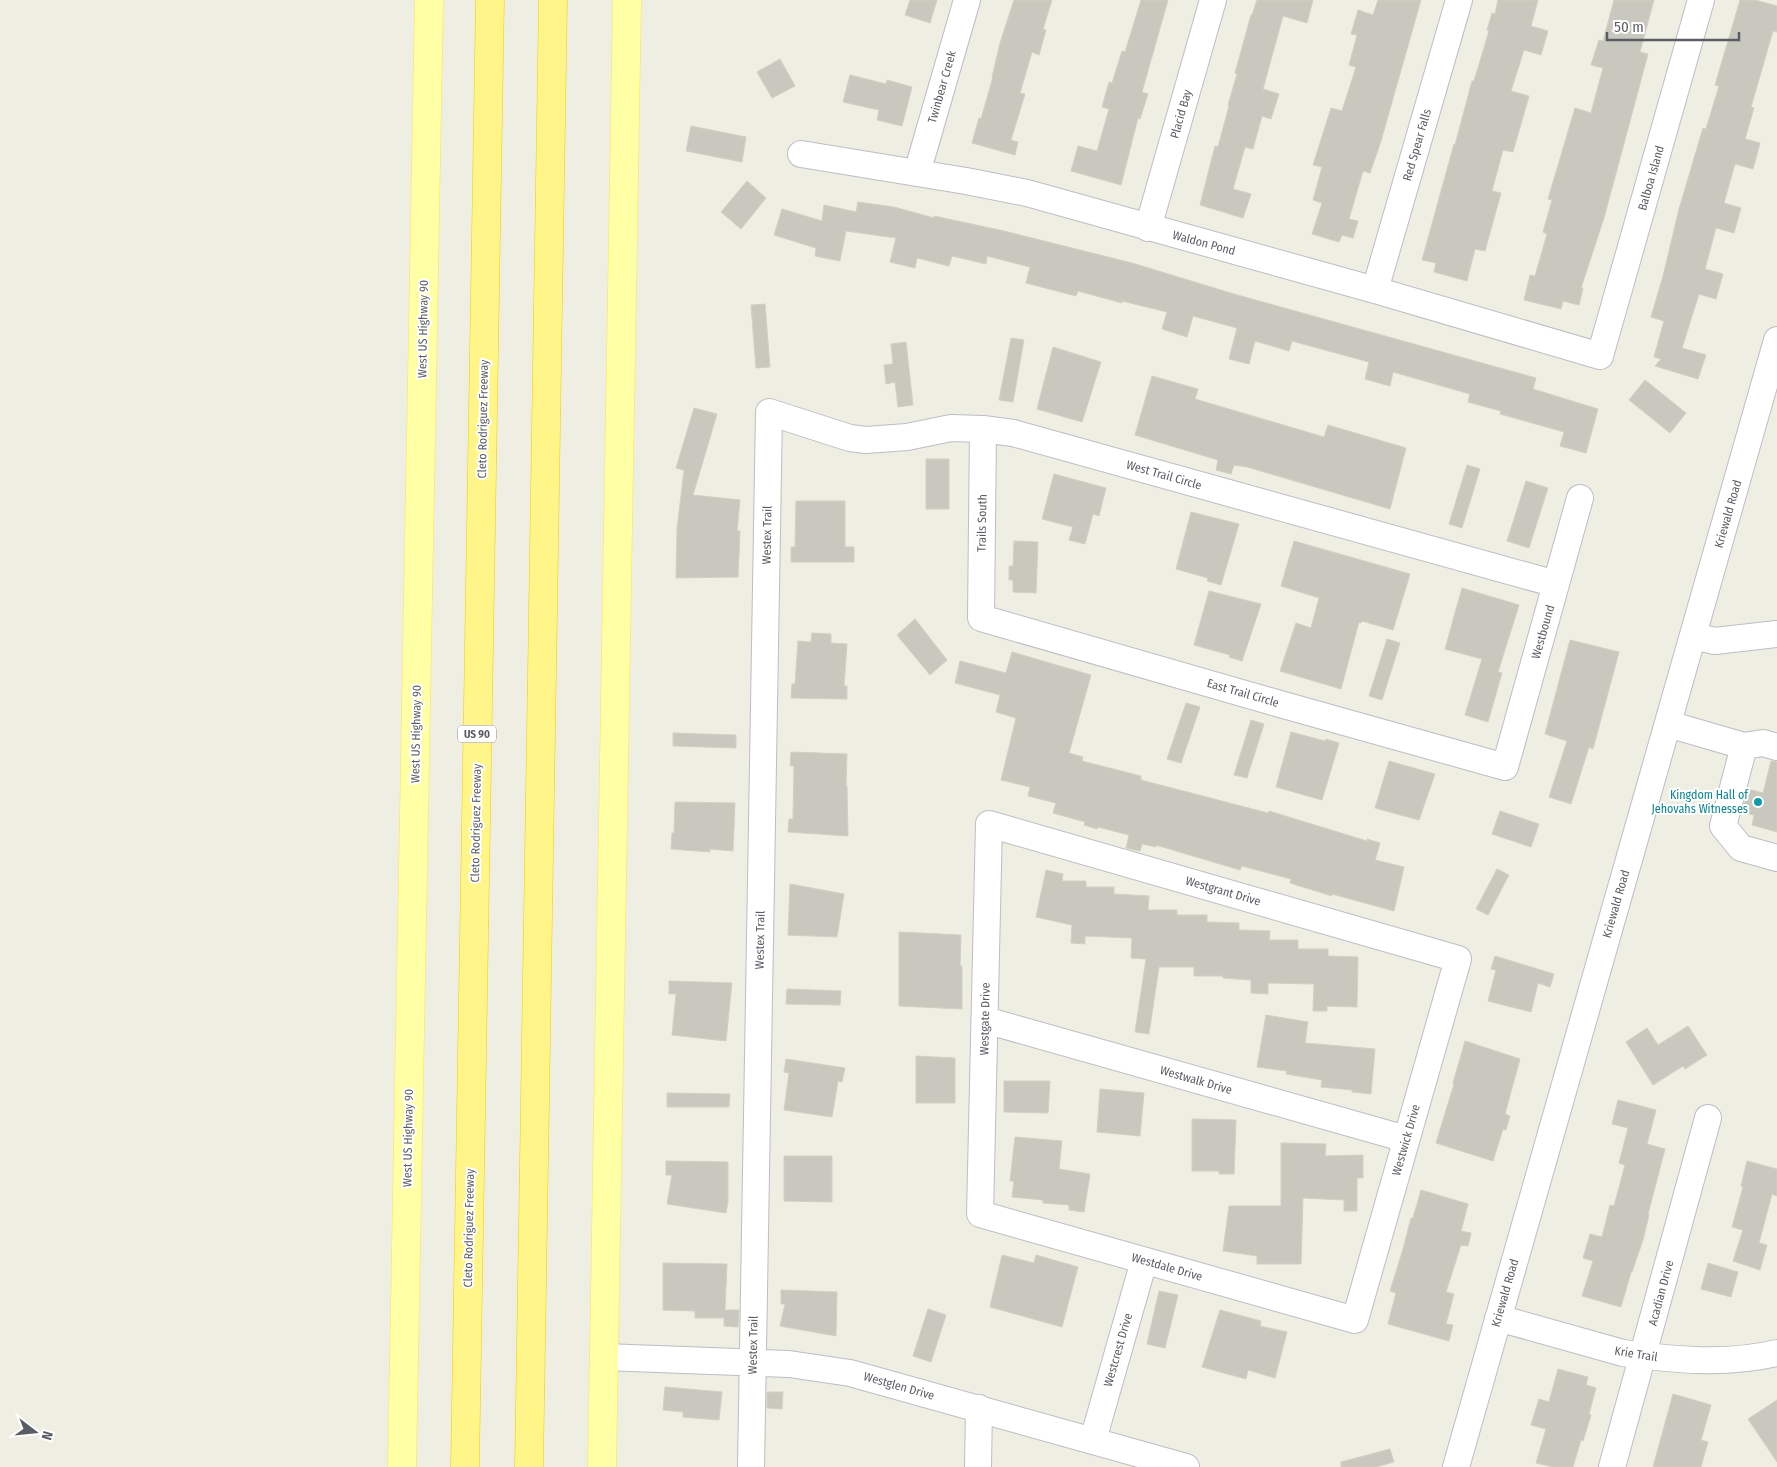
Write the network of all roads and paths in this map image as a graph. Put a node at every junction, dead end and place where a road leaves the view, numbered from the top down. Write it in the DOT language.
graph roads {
  1 [pos="429,0"];
  2 [pos="490,0"];
  3 [pos="553,0"];
  4 [pos="627,0"];
  5 [pos="967,0"];
  6 [pos="1213,0"];
  7 [pos="1459,0"];
  8 [pos="1701,0"];
  9 [pos="802,154"];
  10 [pos="917,173"];
  11 [pos="1148,228"];
  12 [pos="1375,290"];
  13 [pos="1777,340"];
  14 [pos="1600,356"];
  15 [pos="1773,367"];
  16 [pos="769,412"];
  17 [pos="982,429"];
  18 [pos="1580,498"];
  19 [pos="1556,584"];
  20 [pos="981,618"];
  21 [pos="1777,634"];
  22 [pos="1693,636"];
  23 [pos="1668,724"];
  24 [pos="1744,746"];
  25 [pos="1777,747"];
  26 [pos="1505,767"];
  27 [pos="989,824"];
  28 [pos="1777,858"];
  29 [pos="1458,959"];
  30 [pos="985,1020"];
  31 [pos="1708,1118"];
  32 [pos="1406,1140"];
  33 [pos="980,1214"];
  34 [pos="1144,1261"];
  35 [pos="1498,1318"];
  36 [pos="1354,1320"];
  37 [pos="1777,1353"];
  38 [pos="1643,1356"];
  39 [pos="604,1357"];
  40 [pos="752,1363"];
  41 [pos="979,1408"];
  42 [pos="1093,1440"];
  43 [pos="402,1467"];
  44 [pos="465,1467"];
  45 [pos="529,1467"];
  46 [pos="602,1467"];
  47 [pos="750,1467"];
  48 [pos="978,1467"];
  49 [pos="1186,1467"];
  50 [pos="1456,1467"];
  51 [pos="1612,1467"];
  1 -- 43 [label="main road, West US Highway 90"];
  2 -- 44 [label="highway, Cleto Rodriguez Freeway / US 90"];
  3 -- 45 [label="highway"];
  4 -- 39 [label="main road"];
  5 -- 10 [label="street, Twinbear Creek"];
  6 -- 11 [label="street, Placid Bay"];
  7 -- 12 [label="street, Red Spear Falls"];
  8 -- 14 [label="street, Balboa Island"];
  9 -- 10 [label="street, Waldon Pond"];
  10 -- 11 [label="street, Waldon Pond"];
  11 -- 12 [label="street, Waldon Pond"];
  12 -- 14 [label="street, Waldon Pond"];
  13 -- 15 [label="street, Kriewald Road"];
  15 -- 22 [label="street, Kriewald Road"];
  16 -- 17 [label="street, West Trail Circle"];
  16 -- 40 [label="street, Westex Trail"];
  17 -- 19 [label="street, West Trail Circle"];
  17 -- 20 [label="street, Trails South"];
  18 -- 19 [label="street, Westbound"];
  19 -- 26 [label="street, Westbound"];
  20 -- 26 [label="street, East Trail Circle"];
  21 -- 22 [label="street"];
  22 -- 23 [label="street, Kriewald Road"];
  23 -- 24 [label="street"];
  23 -- 35 [label="street, Kriewald Road"];
  24 -- 25 [label="street"];
  24 -- 28 [label="street"];
  27 -- 29 [label="street, Westgrant Drive"];
  27 -- 30 [label="street, Westgate Drive"];
  29 -- 32 [label="street, Westwick Drive"];
  30 -- 32 [label="street, Westwalk Drive"];
  30 -- 33 [label="street, Westgate Drive"];
  31 -- 38 [label="street, Acadian Drive"];
  32 -- 36 [label="street, Westwick Drive"];
  33 -- 34 [label="street, Westdale Drive"];
  34 -- 36 [label="street, Westdale Drive"];
  34 -- 42 [label="street, Westcrest Drive"];
  35 -- 38 [label="street, Krie Trail"];
  35 -- 50 [label="street, Kriewald Road"];
  37 -- 38 [label="street, Krie Trail"];
  38 -- 51 [label="street, Acadian Drive"];
  39 -- 40 [label="street, Westglen Drive"];
  39 -- 46 [label="main road"];
  40 -- 41 [label="street, Westglen Drive"];
  40 -- 47 [label="street, Westex Trail"];
  41 -- 42 [label="street, Westglen Drive"];
  41 -- 48 [label="street"];
  42 -- 49 [label="street, Westglen Drive"];
}
